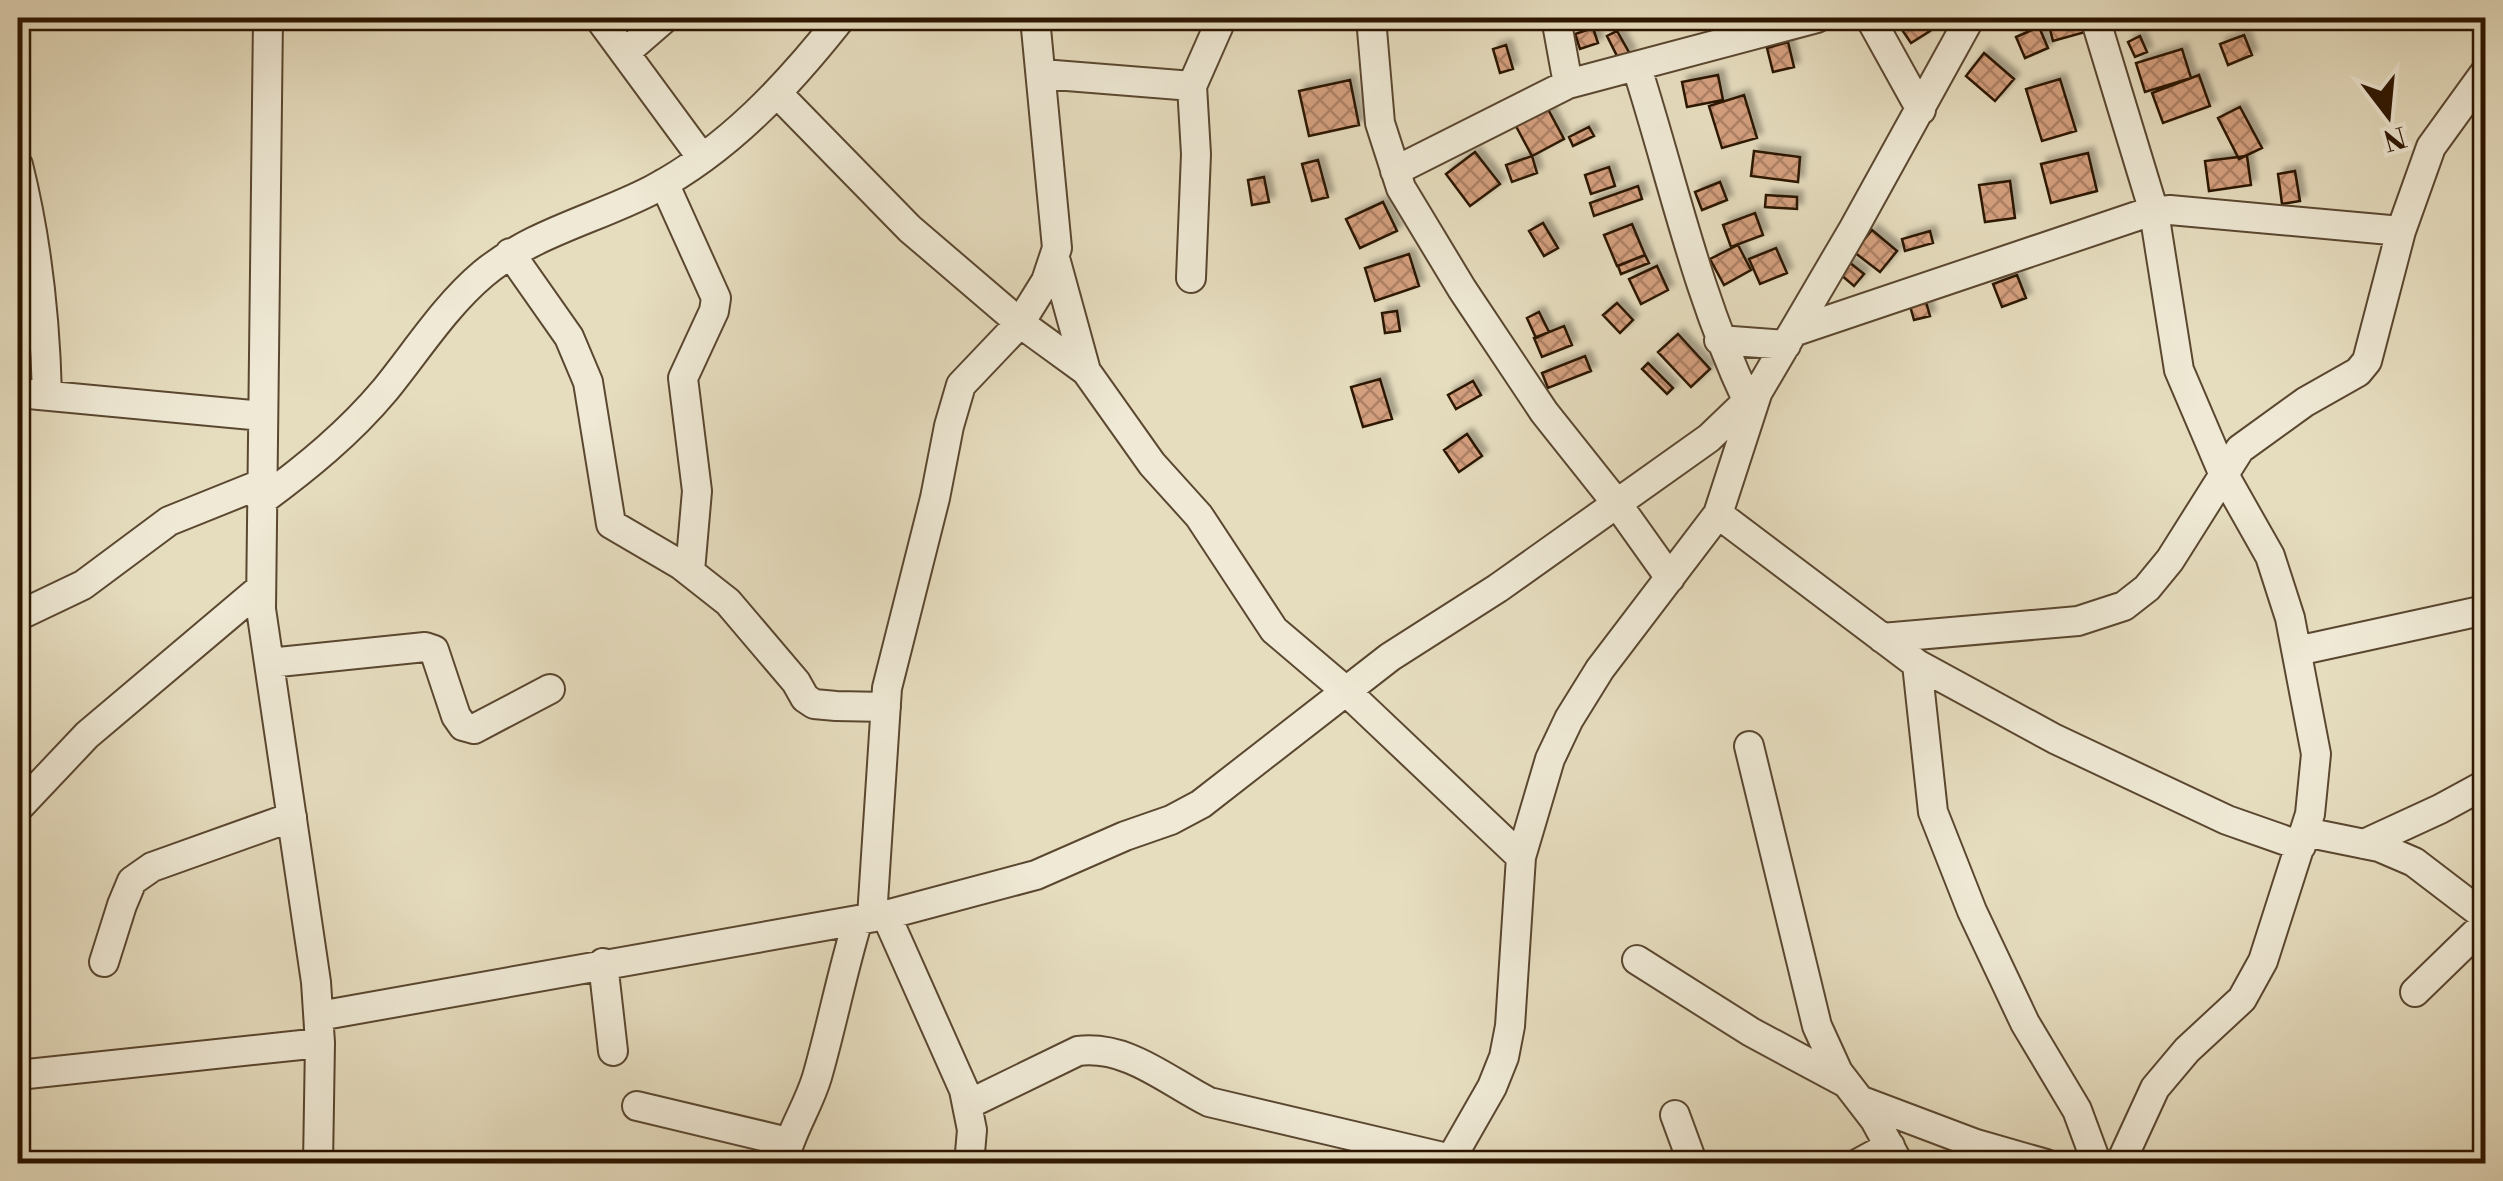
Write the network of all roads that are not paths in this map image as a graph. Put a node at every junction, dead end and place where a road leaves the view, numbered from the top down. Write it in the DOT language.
graph roads {
  1 [pos="268,18"];
  2 [pos="600,18"];
  3 [pos="666,18"];
  4 [pos="841,18"];
  5 [pos="1035,18"];
  6 [pos="1222,18"];
  7 [pos="1370,18"];
  8 [pos="1556,18"];
  9 [pos="1818,18"];
  10 [pos="1870,18"];
  11 [pos="1970,18"];
  12 [pos="2095,18"];
  13 [pos="627,51"];
  14 [pos="1637,68"];
  15 [pos="2486,71"];
  16 [pos="1042,74"];
  17 [pos="1568,84"];
  18 [pos="1192,86"];
  19 [pos="777,93"];
  20 [pos="1921,110"];
  21 [pos="702,158"];
  22 [pos="18,165"];
  23 [pos="1395,171"];
  24 [pos="664,183"];
  25 [pos="2154,212"];
  26 [pos="2401,230"];
  27 [pos="510,253"];
  28 [pos="1055,258"];
  29 [pos="1191,278"];
  30 [pos="1020,324"];
  31 [pos="1790,338"];
  32 [pos="1718,340"];
  33 [pos="1086,371"];
  34 [pos="18,393"];
  35 [pos="46,394"];
  36 [pos="1753,395"];
  37 [pos="262,416"];
  38 [pos="2222,473"];
  39 [pos="261,492"];
  40 [pos="1618,505"];
  41 [pos="1718,514"];
  42 [pos="690,571"];
  43 [pos="1670,578"];
  44 [pos="261,588"];
  45 [pos="2476,612"];
  46 [pos="18,616"];
  47 [pos="1882,638"];
  48 [pos="2297,651"];
  49 [pos="269,662"];
  50 [pos="1917,664"];
  51 [pos="550,689"];
  52 [pos="1346,692"];
  53 [pos="886,707"];
  54 [pos="1749,746"];
  55 [pos="2486,784"];
  56 [pos="18,808"];
  57 [pos="292,817"];
  58 [pos="2303,839"];
  59 [pos="2364,844"];
  60 [pos="1521,857"];
  61 [pos="2482,912"];
  62 [pos="872,917"];
  63 [pos="1637,960"];
  64 [pos="104,962"];
  65 [pos="603,963"];
  66 [pos="2415,992"];
  67 [pos="320,1030"];
  68 [pos="612,1051"];
  69 [pos="18,1076"];
  70 [pos="1856,1093"];
  71 [pos="968,1104"];
  72 [pos="638,1106"];
  73 [pos="1675,1115"];
  74 [pos="786,1153"];
  75 [pos="1894,1155"];
  76 [pos="1449,1161"];
  77 [pos="318,1164"];
  78 [pos="970,1164"];
  79 [pos="1693,1164"];
  80 [pos="1857,1164"];
  81 [pos="2046,1164"];
  82 [pos="2097,1164"];
  83 [pos="2120,1164"];
  1 -- 37 [label="street"];
  2 -- 13 [label="street"];
  3 -- 13 [label="street"];
  4 -- 19 [label="street"];
  5 -- 16 [label="street"];
  6 -- 18 [label="street"];
  7 -- 23 [label="street"];
  8 -- 17 [label="street"];
  9 -- 14 [label="street"];
  10 -- 20 [label="street"];
  11 -- 20 [label="street"];
  12 -- 25 [label="street"];
  13 -- 21 [label="street"];
  14 -- 17 [label="street"];
  14 -- 32 [label="street"];
  15 -- 26 [label="street"];
  16 -- 18 [label="street"];
  16 -- 28 [label="street"];
  17 -- 23 [label="street"];
  18 -- 29 [label="street"];
  19 -- 21 [label="street"];
  19 -- 30 [label="street"];
  20 -- 31 [label="street"];
  21 -- 24 [label="street"];
  22 -- 35 [label="street"];
  23 -- 40 [label="street"];
  24 -- 27 [label="street"];
  24 -- 42 [label="street"];
  25 -- 26 [label="street"];
  25 -- 31 [label="street"];
  25 -- 38 [label="street"];
  26 -- 38 [label="street"];
  27 -- 39 [label="street"];
  27 -- 42 [label="street"];
  28 -- 30 [label="street"];
  28 -- 33 [label="street"];
  30 -- 33 [label="street"];
  30 -- 53 [label="street"];
  31 -- 32 [label="street"];
  31 -- 36 [label="street"];
  32 -- 36 [label="street"];
  33 -- 52 [label="street"];
  34 -- 35 [label="street"];
  35 -- 37 [label="street"];
  36 -- 40 [label="street"];
  36 -- 41 [label="street"];
  37 -- 39 [label="street"];
  38 -- 47 [label="street"];
  38 -- 48 [label="street"];
  39 -- 44 [label="street"];
  39 -- 46 [label="street"];
  40 -- 43 [label="street"];
  40 -- 52 [label="street"];
  41 -- 43 [label="street"];
  41 -- 47 [label="street"];
  42 -- 53 [label="street"];
  43 -- 60 [label="street"];
  44 -- 49 [label="street"];
  44 -- 56 [label="street"];
  45 -- 48 [label="street"];
  47 -- 50 [label="street"];
  48 -- 58 [label="street"];
  49 -- 51 [label="street"];
  49 -- 57 [label="street"];
  50 -- 58 [label="street"];
  50 -- 82 [label="street"];
  52 -- 60 [label="street"];
  52 -- 62 [label="street"];
  53 -- 62 [label="street"];
  54 -- 70 [label="street"];
  55 -- 59 [label="street"];
  57 -- 64 [label="street"];
  57 -- 67 [label="street"];
  58 -- 59 [label="street"];
  58 -- 83 [label="street"];
  59 -- 61 [label="street"];
  60 -- 76 [label="street"];
  61 -- 66 [label="street"];
  62 -- 65 [label="street"];
  62 -- 71 [label="street"];
  62 -- 74 [label="street"];
  63 -- 70 [label="street"];
  65 -- 67 [label="street"];
  65 -- 68 [label="street"];
  67 -- 69 [label="street"];
  67 -- 77 [label="street"];
  70 -- 75 [label="street"];
  70 -- 81 [label="street"];
  71 -- 76 [label="street"];
  71 -- 78 [label="street"];
  72 -- 74 [label="street"];
  73 -- 79 [label="street"];
  75 -- 80 [label="street"];
}
